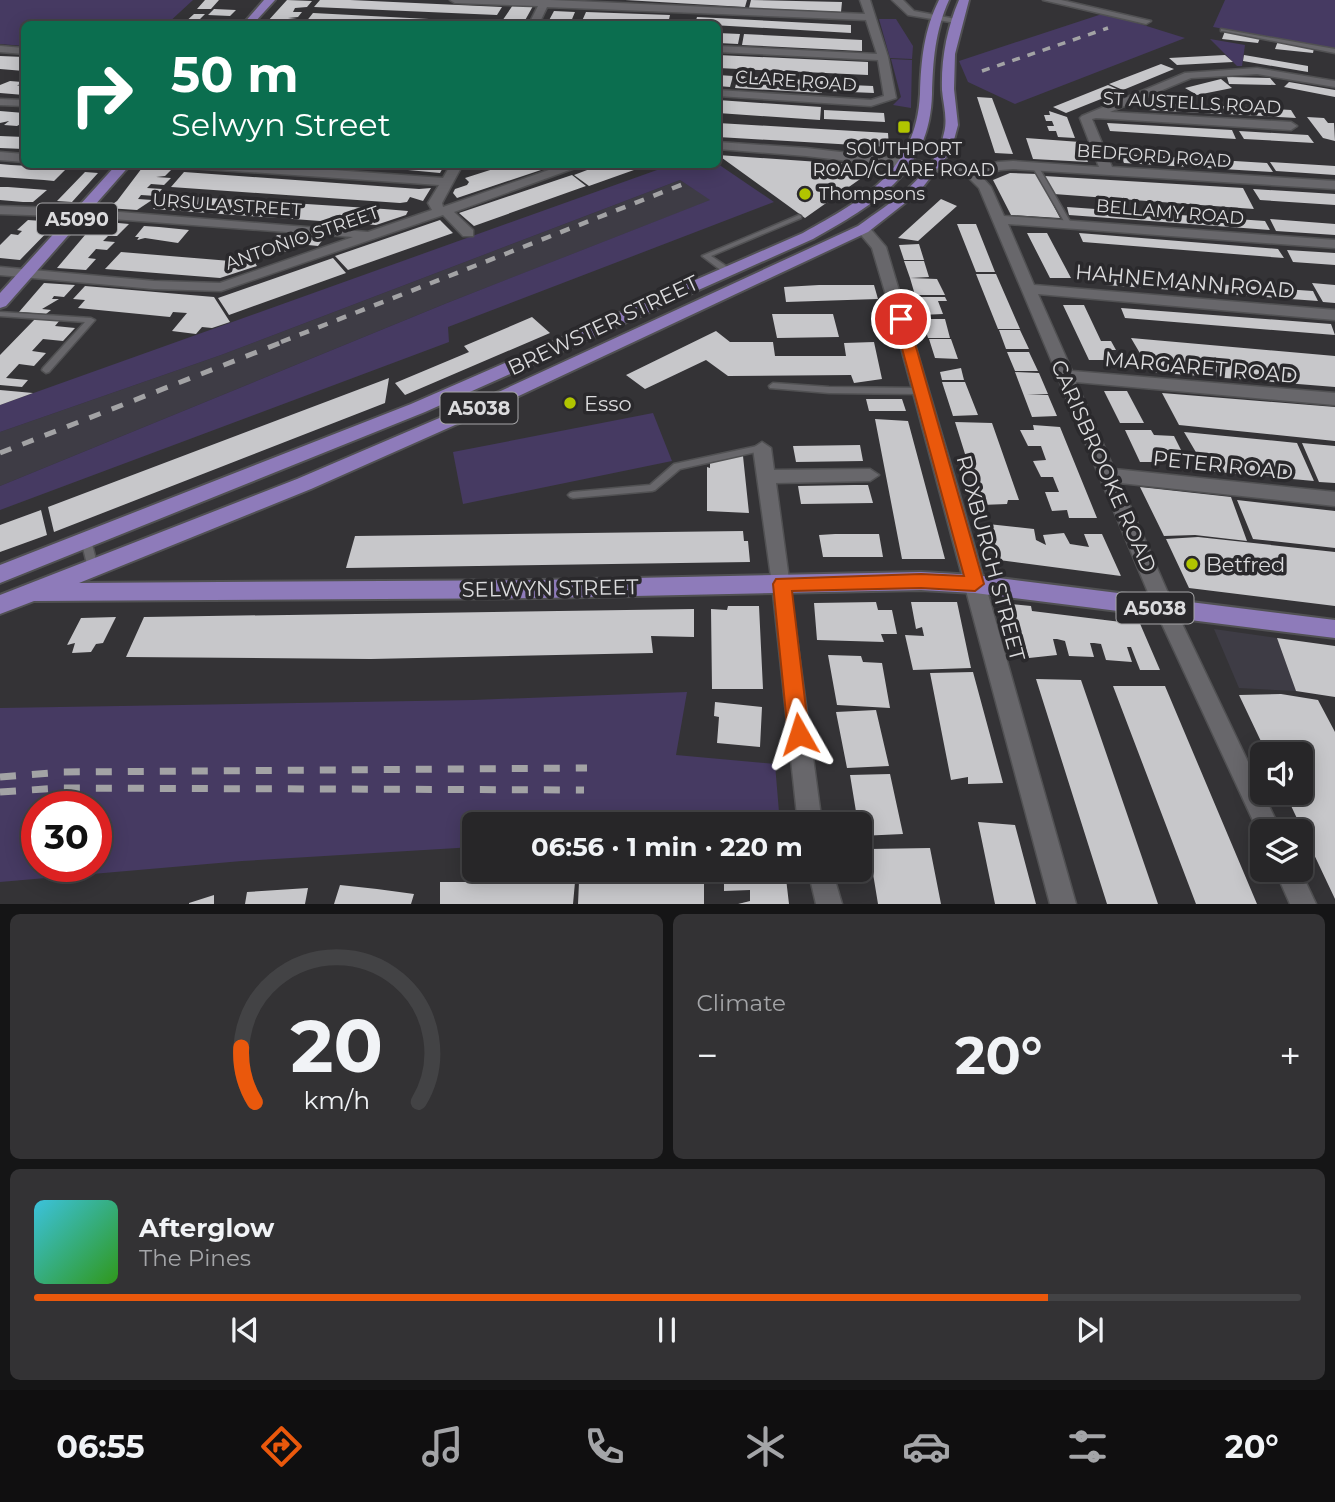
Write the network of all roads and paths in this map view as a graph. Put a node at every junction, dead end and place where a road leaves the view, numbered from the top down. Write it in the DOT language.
graph roads {
  1 [pos="270,0"];
  2 [pos="455,0"];
  3 [pos="865,0"];
  4 [pos="897,0"];
  5 [pos="944,0"];
  6 [pos="964,0"];
  7 [pos="1048,0"];
  8 [pos="545,2"];
  9 [pos="872,17"];
  10 [pos="937,18"];
  11 [pos="956,20"];
  12 [pos="251,21"];
  13 [pos="536,21"];
  14 [pos="1146,21"];
  15 [pos="1223,30"];
  16 [pos="0,49"];
  17 [pos="721,49"];
  18 [pos="21,51"];
  19 [pos="1335,51"];
  20 [pos="883,57"];
  21 [pos="1335,84"];
  22 [pos="721,93"];
  23 [pos="0,102"];
  24 [pos="21,103"];
  25 [pos="1092,114"];
  26 [pos="1290,126"];
  27 [pos="721,146"];
  28 [pos="0,156"];
  29 [pos="21,158"];
  30 [pos="908,164"];
  31 [pos="1035,166"];
  32 [pos="935,167"];
  33 [pos="122,168"];
  34 [pos="247,168"];
  35 [pos="455,168"];
  36 [pos="568,168"];
  37 [pos="1107,170"];
  38 [pos="973,175"];
  39 [pos="446,182"];
  40 [pos="1335,185"];
  41 [pos="0,209"];
  42 [pos="442,211"];
  43 [pos="82,214"];
  44 [pos="799,217"];
  45 [pos="1001,220"];
  46 [pos="1068,223"];
  47 [pos="863,229"];
  48 [pos="468,233"];
  49 [pos="369,235"];
  50 [pos="1335,244"];
  51 [pos="0,271"];
  52 [pos="729,272"];
  53 [pos="28,273"];
  54 [pos="1031,289"];
  55 [pos="0,303"];
  56 [pos="0,314"];
  57 [pos="1335,315"];
  58 [pos="46,370"];
  59 [pos="1063,376"];
  60 [pos="773,386"];
  61 [pos="923,391"];
  62 [pos="1335,399"];
  63 [pos="762,448"];
  64 [pos="870,475"];
  65 [pos="1107,475"];
  66 [pos="765,477"];
  67 [pos="573,495"];
  68 [pos="1335,499"];
  69 [pos="86,540"];
  70 [pos="134,551"];
  71 [pos="93,568"];
  72 [pos="0,575"];
  73 [pos="782,584"];
  74 [pos="975,584"];
  75 [pos="125,590"];
  76 [pos="34,592"];
  77 [pos="0,605"];
  78 [pos="1166,609"];
  79 [pos="1335,629"];
  80 [pos="809,812"];
  81 [pos="1263,819"];
  82 [pos="823,882"];
  83 [pos="1293,882"];
  84 [pos="829,904"];
  85 [pos="1063,904"];
  86 [pos="1303,904"];
  1 -- 12 [label="main road"];
  2 -- 8 [label="street"];
  3 -- 9 [label="street"];
  4 -- 10 [label="street"];
  5 -- 10 [label="main road, A5038"];
  6 -- 11 [label="main road, A5038"];
  7 -- 14 [label="street"];
  8 -- 9 [label="street"];
  8 -- 13 [label="street"];
  9 -- 20 [label="street"];
  10 -- 11 [label="street"];
  10 -- 30 [label="main road, A5038"];
  11 -- 32 [label="main road, A5038"];
  15 -- 19 [label="lane"];
  16 -- 18 [label="street"];
  17 -- 20 [label="street"];
  20 -- 22 [label="street, CLARE ROAD"];
  21 -- 25 [label="street"];
  23 -- 24 [label="street"];
  25 -- 26 [label="street, ST AUSTELLS ROAD"];
  25 -- 37 [label="street"];
  27 -- 30 [label="street"];
  28 -- 29 [label="street"];
  30 -- 32 [label="street"];
  30 -- 52 [label="main road, BREWSTER STREET / A5038"];
  31 -- 37 [label="street, BEDFORD ROAD"];
  31 -- 38 [label="street, BEDFORD ROAD"];
  31 -- 46 [label="lane"];
  32 -- 38 [label="street"];
  32 -- 47 [label="main road, BREWSTER STREET / A5038"];
  33 -- 43 [label="main road, A5090"];
  34 -- 39 [label="street"];
  35 -- 39 [label="street"];
  36 -- 42 [label="street, ANTONIO STREET"];
  37 -- 40 [label="street, BEDFORD ROAD"];
  38 -- 45 [label="street, CARISBROOKE ROAD"];
  39 -- 42 [label="street"];
  41 -- 43 [label="street, URSULA STREET"];
  42 -- 48 [label="street"];
  42 -- 49 [label="street, ANTONIO STREET"];
  43 -- 49 [label="street, URSULA STREET"];
  43 -- 53 [label="main road, A5090"];
  44 -- 52 [label="lane"];
  45 -- 46 [label="street, BELLAMY ROAD"];
  45 -- 54 [label="street, CARISBROOKE ROAD"];
  46 -- 50 [label="street, BELLAMY ROAD"];
  47 -- 61 [label="street, ROXBURGH STREET"];
  47 -- 70 [label="main road, BREWSTER STREET / A5038"];
  49 -- 53 [label="street, ANTONIO STREET"];
  51 -- 53 [label="street, ANTONIO STREET"];
  52 -- 69 [label="main road, BREWSTER STREET / A5038"];
  53 -- 55 [label="main road, A5090"];
  54 -- 57 [label="street, HAHNEMANN ROAD"];
  54 -- 59 [label="street, CARISBROOKE ROAD"];
  56 -- 58 [label="lane"];
  59 -- 62 [label="street, MARGARET ROAD"];
  59 -- 65 [label="street, CARISBROOKE ROAD"];
  60 -- 61 [label="lane"];
  61 -- 74 [label="street, ROXBURGH STREET"];
  63 -- 66 [label="street"];
  63 -- 67 [label="lane"];
  64 -- 66 [label="street"];
  65 -- 68 [label="street, PETER ROAD"];
  65 -- 78 [label="street, CARISBROOKE ROAD"];
  66 -- 73 [label="street"];
  69 -- 71 [label="lane"];
  69 -- 72 [label="main road, BREWSTER STREET / A5038"];
  70 -- 71 [label="main road, BREWSTER STREET / A5038"];
  70 -- 75 [label="main road"];
  71 -- 76 [label="main road, BREWSTER STREET / A5038"];
  73 -- 74 [label="main road, SELWYN STREET / A5038"];
  73 -- 75 [label="main road, SELWYN STREET / A5038"];
  73 -- 80 [label="street"];
  74 -- 78 [label="main road, A5038"];
  74 -- 85 [label="street, ROXBURGH STREET"];
  75 -- 76 [label="main road, SELWYN STREET / A5038"];
  76 -- 77 [label="main road, BREWSTER STREET / A5038"];
  78 -- 79 [label="main road, A5038"];
  78 -- 81 [label="street, CARISBROOKE ROAD"];
  82 -- 84 [label="street"];
  83 -- 86 [label="street"];
}
